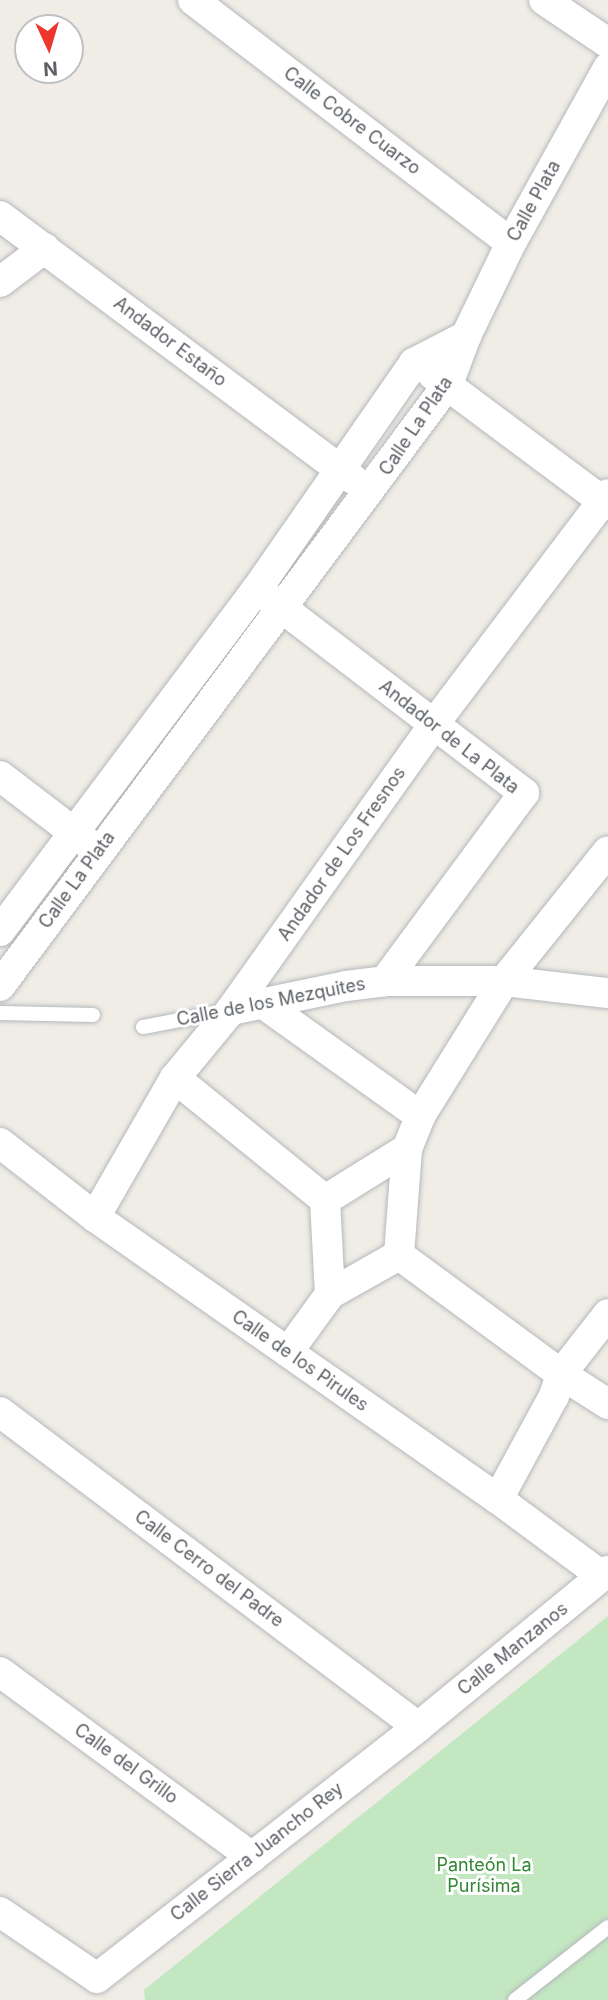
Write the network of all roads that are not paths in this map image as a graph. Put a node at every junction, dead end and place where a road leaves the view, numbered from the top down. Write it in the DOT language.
graph roads {
  1 [pos="193,0"];
  2 [pos="544,0"];
  3 [pos="608,43"];
  4 [pos="608,68"];
  5 [pos="0,216"];
  6 [pos="510,243"];
  7 [pos="45,248"];
  8 [pos="0,282"];
  9 [pos="466,336"];
  10 [pos="414,363"];
  11 [pos="449,384"];
  12 [pos="339,468"];
  13 [pos="371,491"];
  14 [pos="606,500"];
  15 [pos="257,589"];
  16 [pos="281,608"];
  17 [pos="434,724"];
  18 [pos="0,776"];
  19 [pos="74,833"];
  20 [pos="98,851"];
  21 [pos="608,851"];
  22 [pos="0,931"];
  23 [pos="385,981"];
  24 [pos="504,981"];
  25 [pos="0,986"];
  26 [pos="608,993"];
  27 [pos="261,1002"];
  28 [pos="231,1010"];
  29 [pos="0,1013"];
  30 [pos="93,1015"];
  31 [pos="143,1027"];
  32 [pos="175,1078"];
  33 [pos="420,1116"];
  34 [pos="0,1143"];
  35 [pos="407,1149"];
  36 [pos="325,1200"];
  37 [pos="95,1217"];
  38 [pos="399,1255"];
  39 [pos="330,1294"];
  40 [pos="608,1314"];
  41 [pos="288,1352"];
  42 [pos="561,1374"];
  43 [pos="608,1404"];
  44 [pos="0,1412"];
  45 [pos="498,1499"];
  46 [pos="605,1574"];
  47 [pos="0,1671"];
  48 [pos="418,1727"];
  49 [pos="252,1857"];
  50 [pos="0,1912"];
  51 [pos="608,1927"];
  52 [pos="515,2000"];
  1 -- 6 [label="street, Calle Cobre Cuarzo"];
  2 -- 3 [label="street"];
  4 -- 6 [label="street, Calle Plata"];
  5 -- 7 [label="street, Andador Estaño"];
  6 -- 9 [label="street, Calle Plata"];
  7 -- 8 [label="street"];
  7 -- 12 [label="street, Andador Estaño"];
  9 -- 10 [label="street, Calle La Plata"];
  9 -- 11 [label="street, Calle La Plata"];
  10 -- 11 [label="street"];
  10 -- 12 [label="street, Calle La Plata"];
  11 -- 13 [label="street, Calle La Plata"];
  11 -- 14 [label="street"];
  12 -- 13 [label="street, Andador Estaño"];
  12 -- 15 [label="street, Calle La Plata"];
  13 -- 16 [label="street, Calle La Plata"];
  14 -- 17 [label="street, Andador de Los Fresnos"];
  15 -- 16 [label="street, Andador de La Plata"];
  15 -- 19 [label="street, Calle La Plata"];
  16 -- 17 [label="street, Andador de La Plata"];
  16 -- 20 [label="street, Calle La Plata"];
  17 -- 23 [label="street, Andador de La Plata"];
  17 -- 28 [label="street, Andador de Los Fresnos"];
  18 -- 19 [label="street"];
  19 -- 20 [label="street"];
  19 -- 22 [label="street, Calle La Plata"];
  20 -- 25 [label="street, Calle La Plata"];
  21 -- 24 [label="street"];
  23 -- 24 [label="street, Calle de los Mezquites"];
  23 -- 27 [label="street, Calle de los Mezquites"];
  24 -- 26 [label="street, Calle de los Mezquites"];
  24 -- 33 [label="street"];
  27 -- 28 [label="street, Calle de los Mezquites"];
  27 -- 33 [label="street"];
  28 -- 31 [label="lane, Calle de los Mezquites"];
  28 -- 32 [label="street, Andador de Los Fresnos"];
  29 -- 30 [label="lane"];
  32 -- 36 [label="street"];
  32 -- 37 [label="street, Andador de Los Fresnos"];
  33 -- 35 [label="street"];
  34 -- 37 [label="street, Calle de los Pirules"];
  35 -- 36 [label="street"];
  35 -- 38 [label="street"];
  36 -- 39 [label="street"];
  37 -- 41 [label="street, Calle de los Pirules"];
  38 -- 39 [label="street"];
  38 -- 42 [label="street"];
  39 -- 41 [label="street"];
  40 -- 42 [label="street"];
  41 -- 45 [label="street, Calle de los Pirules"];
  42 -- 43 [label="street"];
  42 -- 45 [label="street"];
  44 -- 48 [label="street, Calle Cerro del Padre"];
  45 -- 46 [label="street, Calle de los Pirules"];
  46 -- 48 [label="street, Calle Manzanos"];
  47 -- 49 [label="street, Calle del Grillo"];
  48 -- 49 [label="street, Calle Sierra Juancho Rey"];
  49 -- 50 [label="street, Calle Sierra Juancho Rey"];
  51 -- 52 [label="lane"];
}
